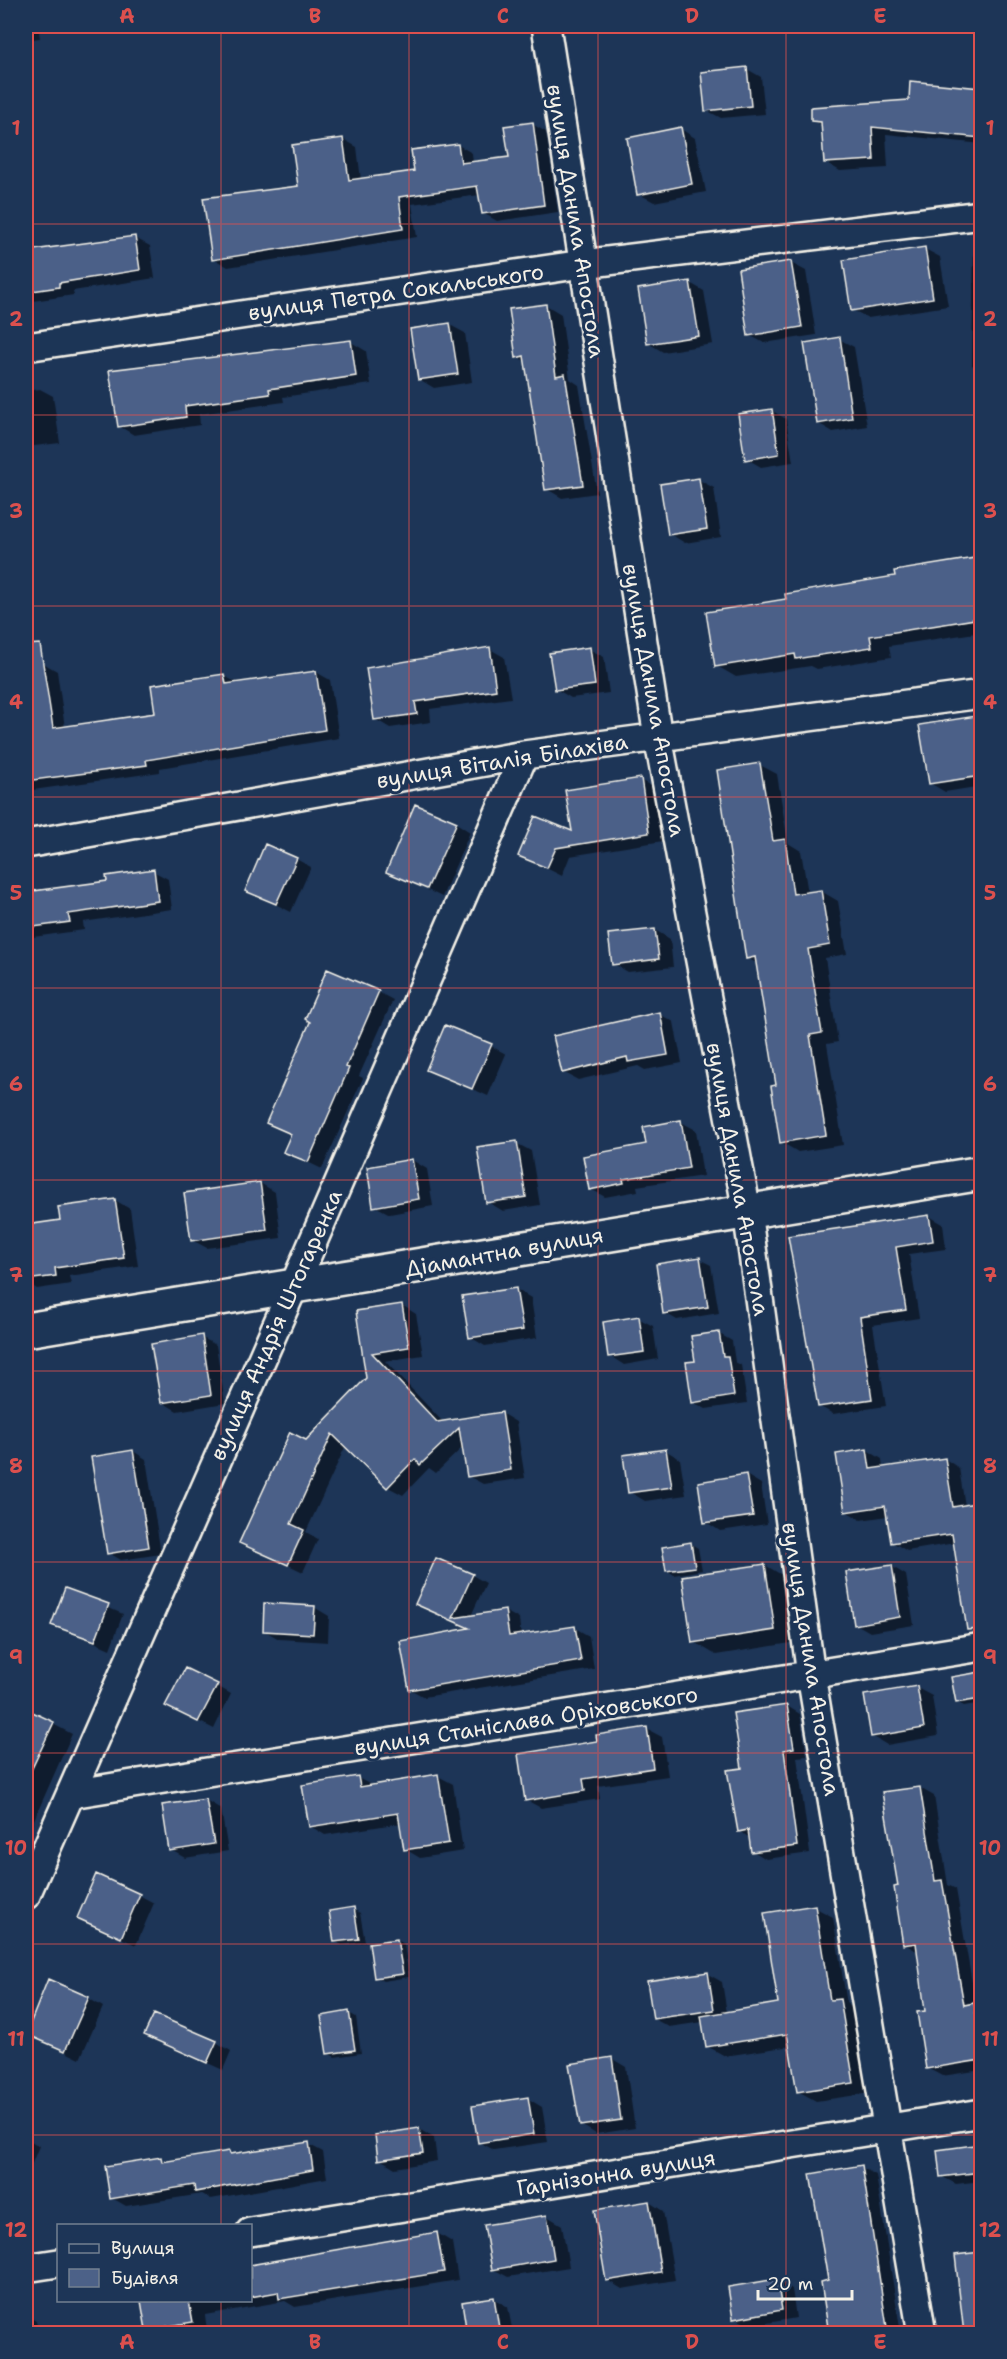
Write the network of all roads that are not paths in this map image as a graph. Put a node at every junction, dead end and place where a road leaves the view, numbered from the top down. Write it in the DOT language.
graph roads {
  1 [pos="546,26"];
  2 [pos="981,215"];
  3 [pos="583,264"];
  4 [pos="26,347"];
  5 [pos="981,694"];
  6 [pos="658,737"];
  7 [pos="524,755"];
  8 [pos="26,844"];
  9 [pos="981,1173"];
  10 [pos="747,1211"];
  11 [pos="293,1288"];
  12 [pos="26,1330"];
  13 [pos="981,1647"];
  14 [pos="811,1675"];
  15 [pos="71,1794"];
  16 [pos="26,1895"];
  17 [pos="981,2113"];
  18 [pos="888,2130"];
  19 [pos="252,2232"];
  20 [pos="57,2263"];
  21 [pos="26,2268"];
  22 [pos="922,2334"];
  1 -- 3 [label="street, вулиця Данила Апостола"];
  2 -- 3 [label="street, вулиця Петра Сокальського"];
  3 -- 4 [label="street, вулиця Петра Сокальського"];
  3 -- 6 [label="street, вулиця Данила Апостола"];
  5 -- 6 [label="street, вулиця Віталія Білахіва"];
  6 -- 7 [label="street, вулиця Віталія Білахіва"];
  6 -- 10 [label="street, вулиця Данила Апостола"];
  7 -- 8 [label="street, вулиця Віталія Білахіва"];
  7 -- 11 [label="street, вулиця Андрія Штогаренка"];
  9 -- 10 [label="street, Діамантна вулиця"];
  10 -- 11 [label="street, Діамантна вулиця"];
  10 -- 14 [label="street, вулиця Данила Апостола"];
  11 -- 12 [label="street, Діамантна вулиця"];
  11 -- 15 [label="street, вулиця Андрія Штогаренка"];
  13 -- 14 [label="street, вулиця Станіслава Оріховського"];
  14 -- 15 [label="street, вулиця Станіслава Оріховського"];
  14 -- 18 [label="street, вулиця Данила Апостола"];
  15 -- 16 [label="street, вулиця Андрія Штогаренка"];
  17 -- 18 [label="street, Гарнізонна вулиця"];
  18 -- 19 [label="street, Гарнізонна вулиця"];
  18 -- 22 [label="street, вулиця Данила Апостола"];
  20 -- 21 [label="street"];
}
